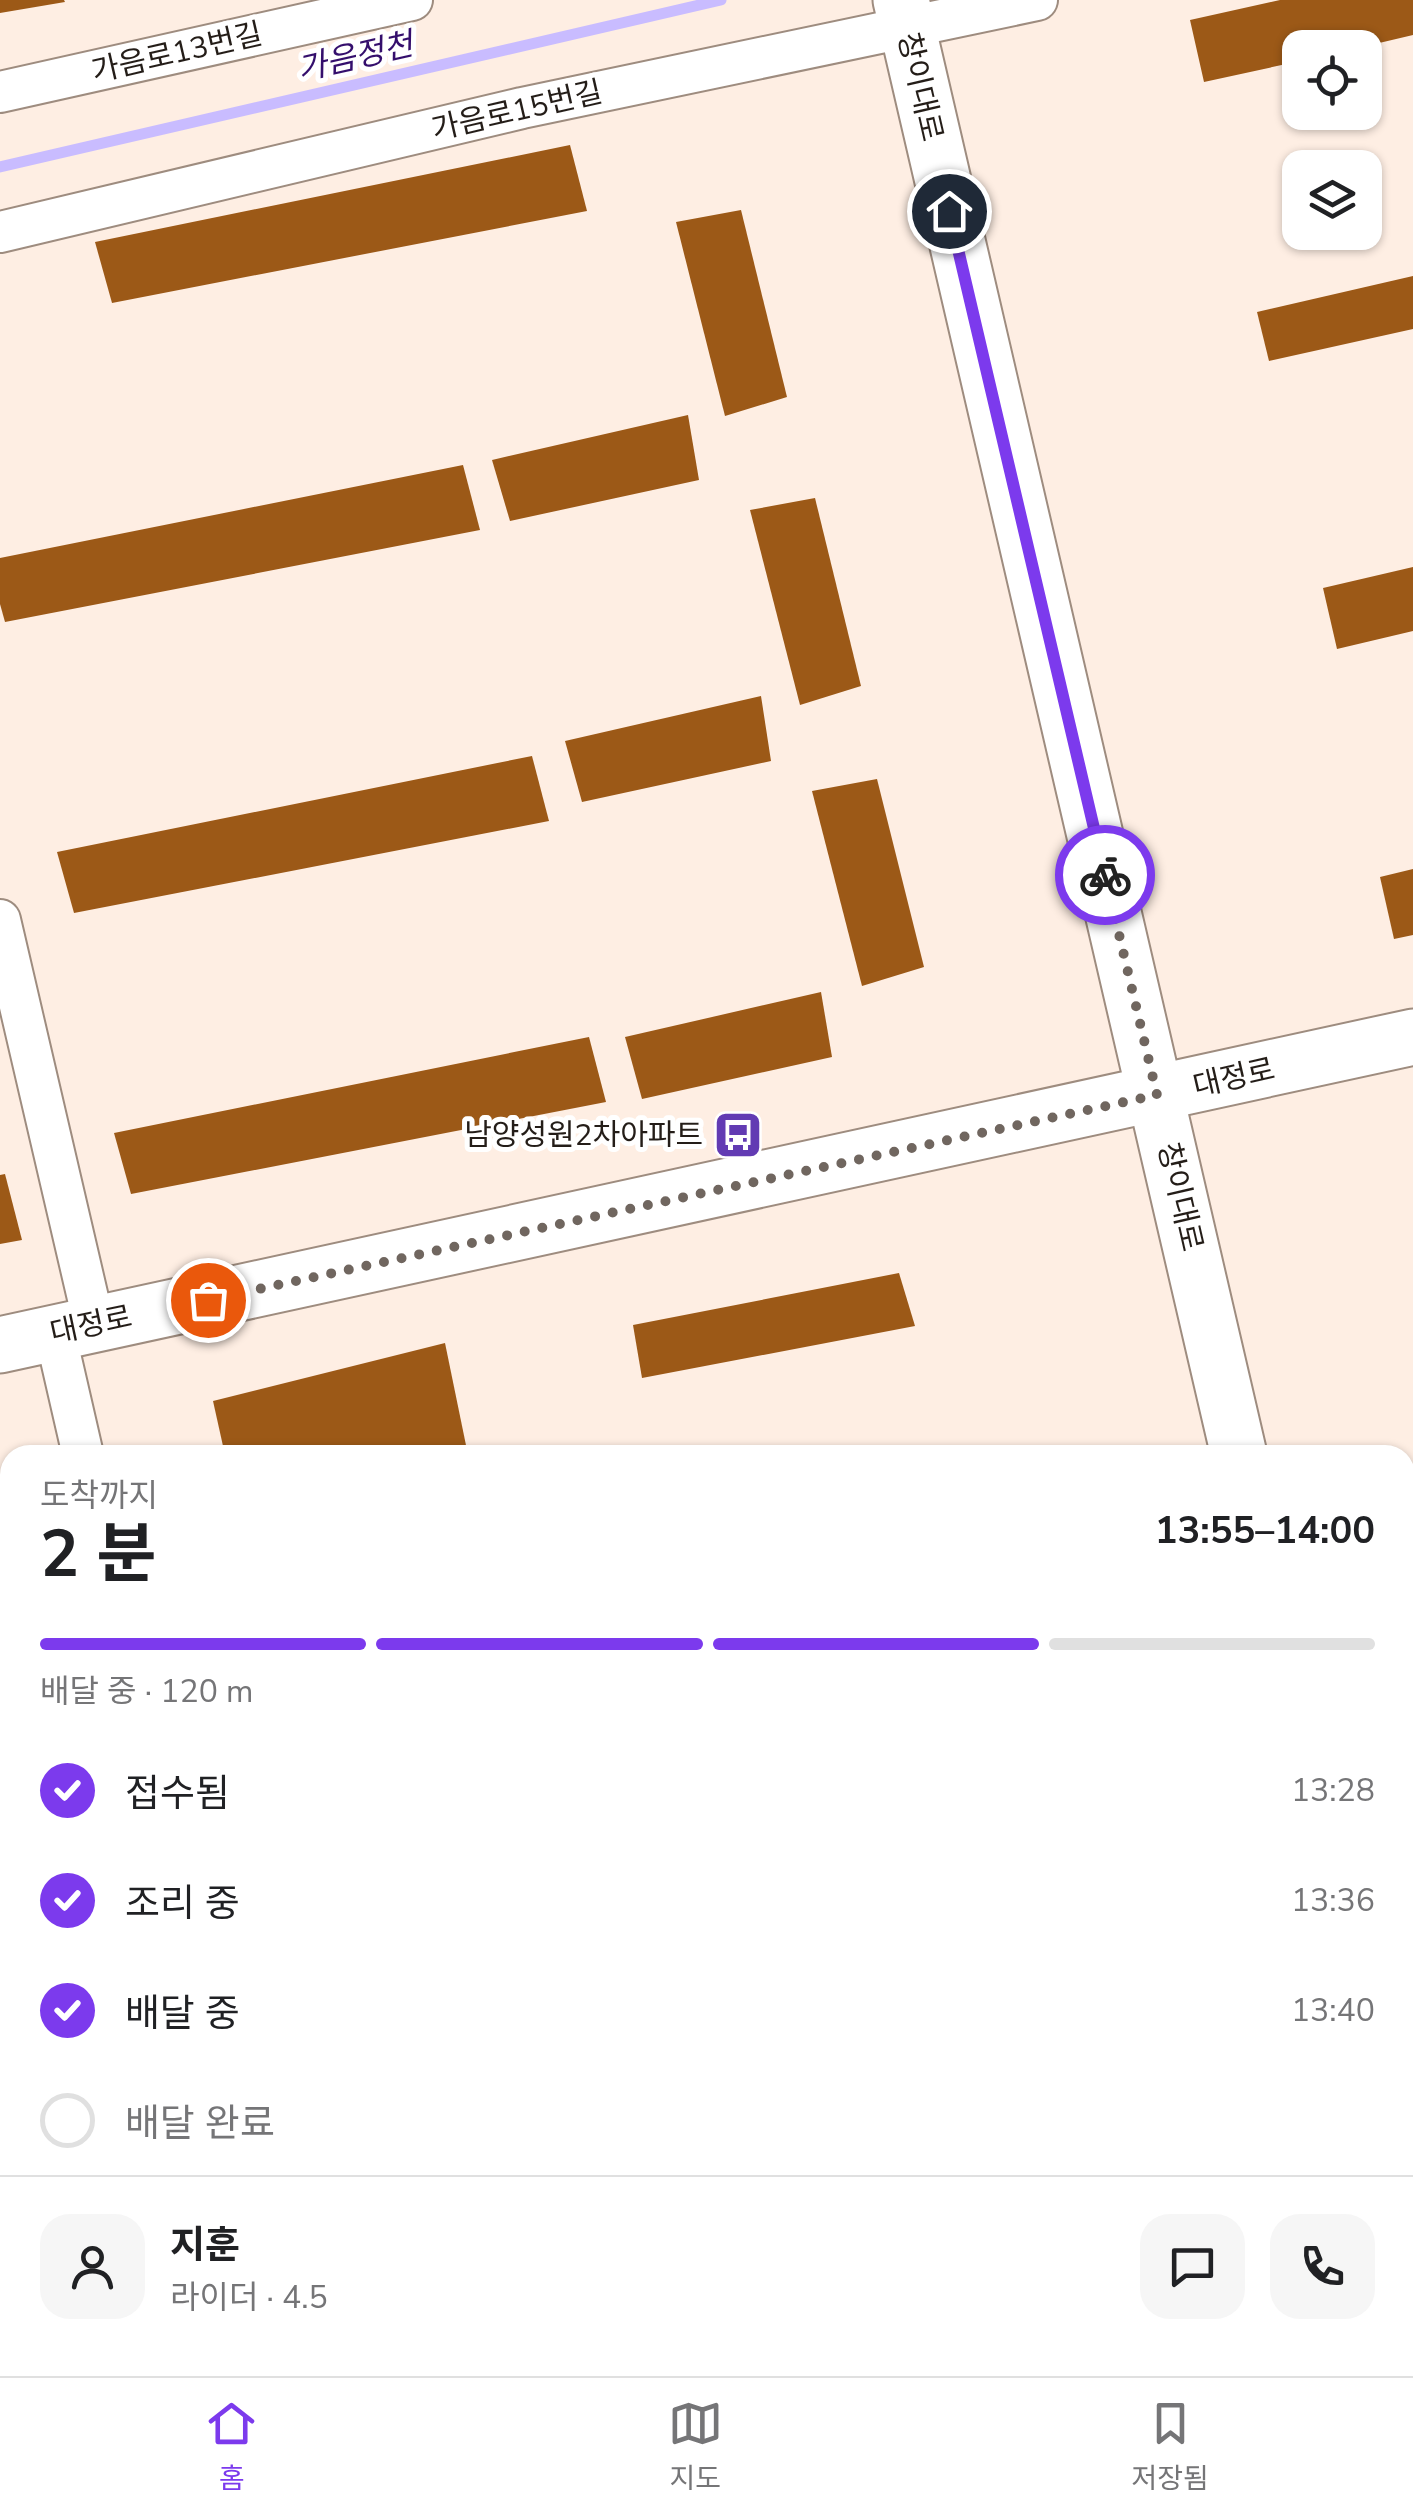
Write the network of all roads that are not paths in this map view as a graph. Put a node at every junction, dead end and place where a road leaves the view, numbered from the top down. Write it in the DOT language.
graph roads {
  1 [pos="412,0"];
  2 [pos="1037,0"];
  3 [pos="903,11"];
  4 [pos="0,92"];
  5 [pos="0,232"];
  6 [pos="0,920"];
  7 [pos="1413,1038"];
  8 [pos="1157,1095"];
  9 [pos="74,1328"];
  10 [pos="0,1344"];
  11 [pos="82,1445"];
  12 [pos="1236,1445"];
  1 -- 4 [label="street, 가음로13번길"];
  2 -- 3 [label="street, 가음로15번길"];
  3 -- 5 [label="street, 가음로15번길"];
  3 -- 8 [label="main road, 창이대로"];
  6 -- 9 [label="street"];
  7 -- 8 [label="main road, 대정로"];
  8 -- 9 [label="main road, 대정로"];
  8 -- 12 [label="main road, 창이대로"];
  9 -- 10 [label="main road, 대정로"];
  9 -- 11 [label="street"];
}
